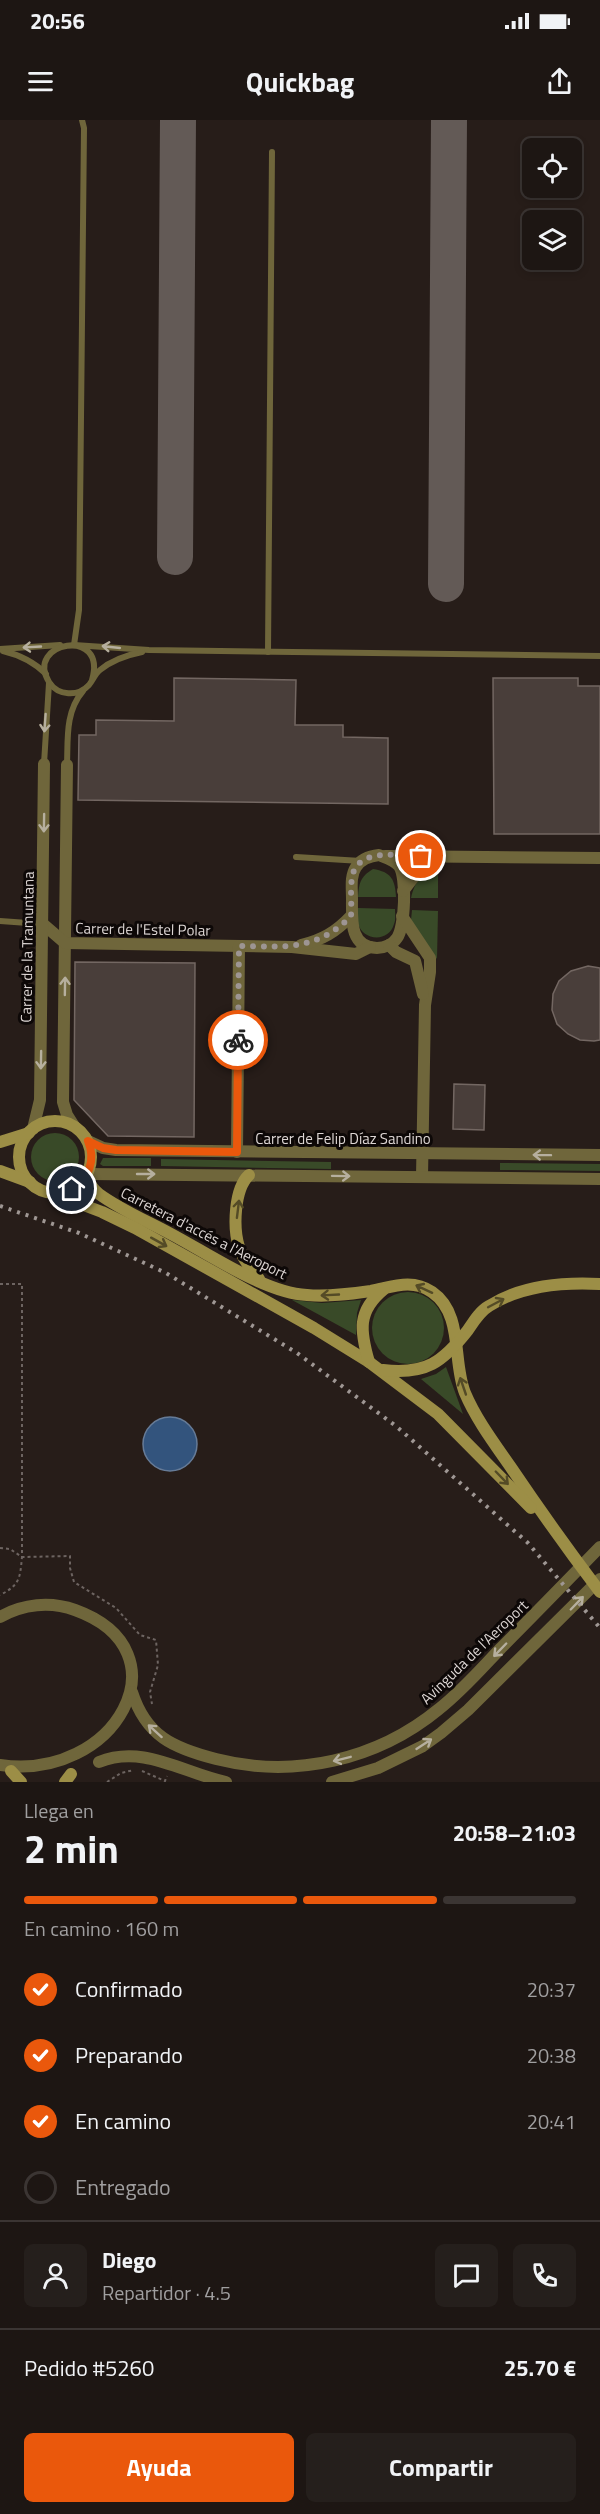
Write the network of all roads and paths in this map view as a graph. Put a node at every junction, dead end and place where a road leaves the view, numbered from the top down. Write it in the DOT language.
graph roads {
  1 [pos="82,120"];
  2 [pos="272,152"];
  3 [pos="64,645"];
  4 [pos="74,645"];
  5 [pos="0,649"];
  6 [pos="149,650"];
  7 [pos="268,652"];
  8 [pos="600,656"];
  9 [pos="46,674"];
  10 [pos="92,680"];
  11 [pos="49,682"];
  12 [pos="84,689"];
  13 [pos="44,764"];
  14 [pos="67,765"];
  15 [pos="380,855"];
  16 [pos="296,857"];
  17 [pos="441,857"];
  18 [pos="600,858"];
  19 [pos="362,861"];
  20 [pos="403,891"];
  21 [pos="351,916"];
  22 [pos="402,916"];
  23 [pos="0,921"];
  24 [pos="42,924"];
  25 [pos="65,943"];
  26 [pos="389,945"];
  27 [pos="239,946"];
  28 [pos="292,947"];
  29 [pos="370,947"];
  30 [pos="425,1005"];
  31 [pos="74,1126"];
  32 [pos="31,1131"];
  33 [pos="88,1141"];
  34 [pos="0,1142"];
  35 [pos="237,1152"];
  36 [pos="422,1153"];
  37 [pos="600,1155"];
  38 [pos="0,1171"];
  39 [pos="87,1175"];
  40 [pos="249,1175"];
  41 [pos="422,1177"];
  42 [pos="600,1179"];
  43 [pos="30,1183"];
  44 [pos="49,1192"];
  45 [pos="261,1282"];
  46 [pos="0,1284"];
  47 [pos="600,1284"];
  48 [pos="388,1286"];
  49 [pos="456,1345"];
  50 [pos="369,1362"];
  51 [pos="381,1370"];
  52 [pos="558,1537"];
  53 [pos="0,1548"];
  54 [pos="596,1551"];
  55 [pos="22,1557"];
  56 [pos="600,1579"];
  57 [pos="600,1592"];
  58 [pos="0,1595"];
  59 [pos="0,1617"];
  60 [pos="132,1692"];
  61 [pos="153,1714"];
  62 [pos="121,1734"];
  63 [pos="113,1745"];
  64 [pos="6,1768"];
  65 [pos="72,1774"];
  66 [pos="167,1775"];
  67 [pos="41,1778"];
  68 [pos="21,1782"];
  69 [pos="107,1782"];
  70 [pos="226,1782"];
  71 [pos="332,1782"];
  1 -- 4 [label="lane"];
  2 -- 7 [label="lane"];
  3 -- 4 [label="lane"];
  3 -- 5 [label="lane, one-way"];
  3 -- 9 [label="lane"];
  6 -- 4 [label="lane, one-way"];
  4 -- 10 [label="lane"];
  5 -- 9 [label="lane"];
  6 -- 7 [label="lane"];
  6 -- 10 [label="lane"];
  7 -- 8 [label="lane"];
  9 -- 11 [label="lane"];
  10 -- 12 [label="lane"];
  11 -- 12 [label="lane"];
  11 -- 13 [label="lane, one-way"];
  12 -- 14 [label="lane"];
  13 -- 24 [label="street, Carrer de la Tramuntana, one-way"];
  14 -- 25 [label="street"];
  15 -- 17 [label="street"];
  15 -- 19 [label="street"];
  15 -- 20 [label="street"];
  16 -- 19 [label="lane"];
  17 -- 18 [label="street"];
  17 -- 20 [label="street"];
  19 -- 21 [label="street"];
  20 -- 22 [label="street"];
  21 -- 28 [label="street, Carrer de l'Estel Polar"];
  21 -- 29 [label="street"];
  22 -- 26 [label="street"];
  22 -- 30 [label="street"];
  23 -- 24 [label="lane"];
  24 -- 25 [label="street, Carrer de l'Estel Polar"];
  24 -- 32 [label="street, Carrer de la Tramuntana, one-way"];
  25 -- 27 [label="street, Carrer de l'Estel Polar"];
  31 -- 25 [label="street, one-way"];
  26 -- 29 [label="street"];
  26 -- 30 [label="street"];
  27 -- 28 [label="street, Carrer de l'Estel Polar"];
  27 -- 35 [label="street"];
  28 -- 29 [label="street, Carrer de l'Estel Polar"];
  30 -- 36 [label="street"];
  31 -- 32 [label="main road"];
  31 -- 33 [label="main road"];
  32 -- 34 [label="main road"];
  32 -- 43 [label="main road"];
  33 -- 35 [label="street, Carrer de Felip Díaz Sandino"];
  33 -- 39 [label="main road"];
  35 -- 36 [label="street, Carrer de Felip Díaz Sandino"];
  37 -- 36 [label="street, Carrer de Felip Díaz Sandino, one-way"];
  36 -- 41 [label="street"];
  38 -- 43 [label="main road"];
  39 -- 40 [label="street, one-way"];
  39 -- 44 [label="main road"];
  39 -- 45 [label="main road, Carretera d'accés a l'Aeroport"];
  40 -- 41 [label="street, one-way"];
  45 -- 40 [label="main road, one-way"];
  41 -- 42 [label="street"];
  43 -- 44 [label="main road"];
  44 -- 50 [label="main road, Carretera d'accés a l'Aeroport, one-way"];
  48 -- 45 [label="main road, Carretera d'accés a l'Aeroport, one-way"];
  46 -- 55 [label="path"];
  49 -- 47 [label="main road, one-way"];
  49 -- 48 [label="main road, Carretera d'accés a l'Aeroport, one-way"];
  48 -- 50 [label="main road"];
  49 -- 51 [label="main road"];
  52 -- 49 [label="main road, Carretera d'accés a l'Aeroport, one-way"];
  50 -- 51 [label="main road, Carretera d'accés a l'Aeroport"];
  51 -- 52 [label="main road, Carretera d'accés a l'Aeroport, one-way"];
  52 -- 57 [label="main road, Carretera d'accés a l'Aeroport"];
  53 -- 55 [label="path"];
  54 -- 60 [label="street, Avinguda de l'Aeroport, one-way"];
  55 -- 58 [label="path"];
  55 -- 61 [label="path"];
  71 -- 56 [label="street, one-way"];
  59 -- 60 [label="street"];
  60 -- 62 [label="street"];
  63 -- 65 [label="street"];
  64 -- 67 [label="street"];
  64 -- 68 [label="main road"];
  65 -- 70 [label="street"];
  66 -- 69 [label="path"];
}
